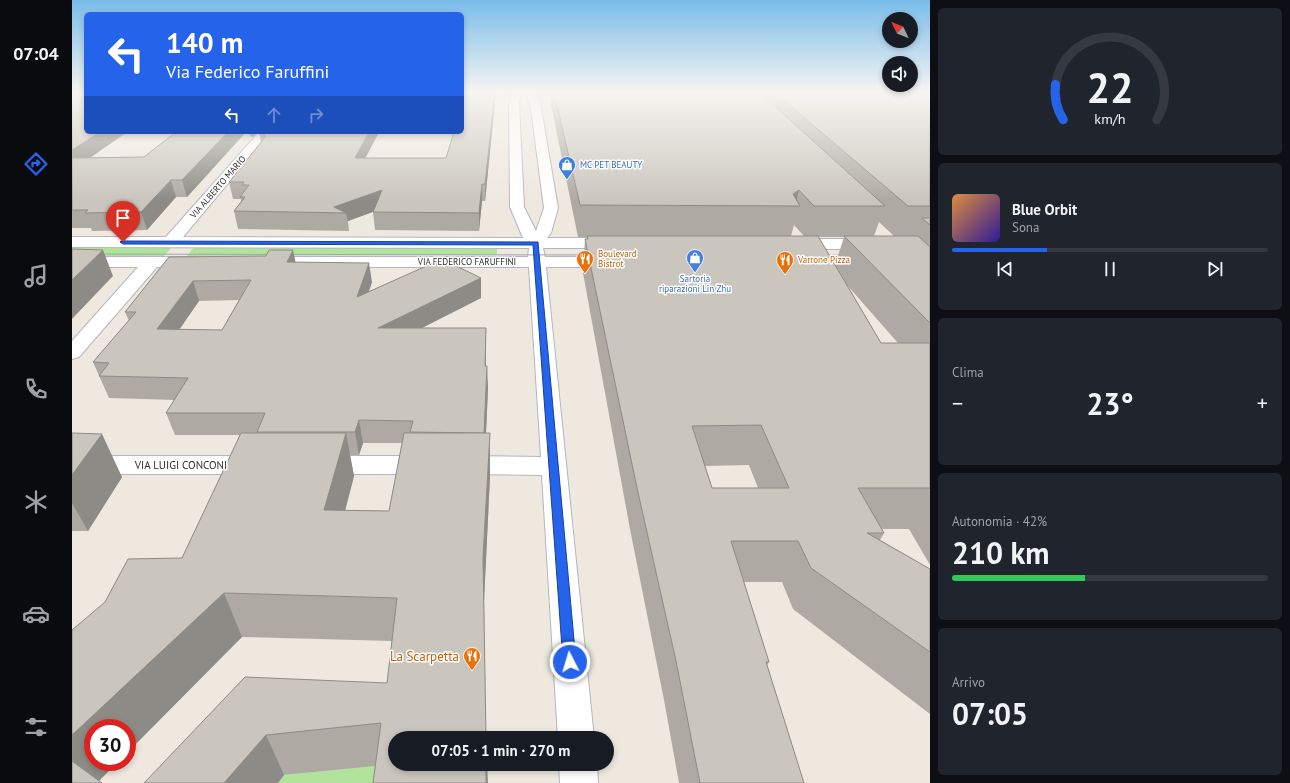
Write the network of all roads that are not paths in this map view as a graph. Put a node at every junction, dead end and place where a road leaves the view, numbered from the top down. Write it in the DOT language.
graph roads {
  1 [pos="516,129"];
  2 [pos="537,129"];
  3 [pos="263,134"];
  4 [pos="517,207"];
  5 [pos="551,208"];
  6 [pos="876,229"];
  7 [pos="72,242"];
  8 [pos="170,243"];
  9 [pos="634,244"];
  10 [pos="774,244"];
  11 [pos="891,244"];
  12 [pos="930,244"];
  13 [pos="536,253"];
  14 [pos="906,259"];
  15 [pos="72,262"];
  16 [pos="152,262"];
  17 [pos="208,262"];
  18 [pos="247,262"];
  19 [pos="628,262"];
  20 [pos="72,353"];
  21 [pos="72,465"];
  22 [pos="553,466"];
  23 [pos="575,731"];
  24 [pos="578,771"];
  25 [pos="579,783"];
  1 -- 4 [label="street"];
  2 -- 5 [label="street"];
  3 -- 8 [label="street, VIA ALBERTO MARIO"];
  4 -- 5 [label="street"];
  4 -- 13 [label="street"];
  5 -- 13 [label="street"];
  6 -- 11 [label="street"];
  7 -- 8 [label="street, VIA FEDERICO FARUFFINI"];
  8 -- 13 [label="street, VIA FEDERICO FARUFFINI"];
  9 -- 13 [label="street, VIA FEDERICO FARUFFINI"];
  10 -- 11 [label="street"];
  11 -- 12 [label="street"];
  11 -- 14 [label="street"];
  13 -- 18 [label="street, VIA FEDERICO FARUFFINI"];
  13 -- 19 [label="street, VIA FEDERICO FARUFFINI"];
  13 -- 22 [label="street"];
  15 -- 16 [label="street"];
  16 -- 17 [label="street"];
  16 -- 20 [label="street"];
  21 -- 22 [label="street, VIA LUIGI CONCONI"];
  22 -- 23 [label="street"];
  24 -- 25 [label="street"];
}
